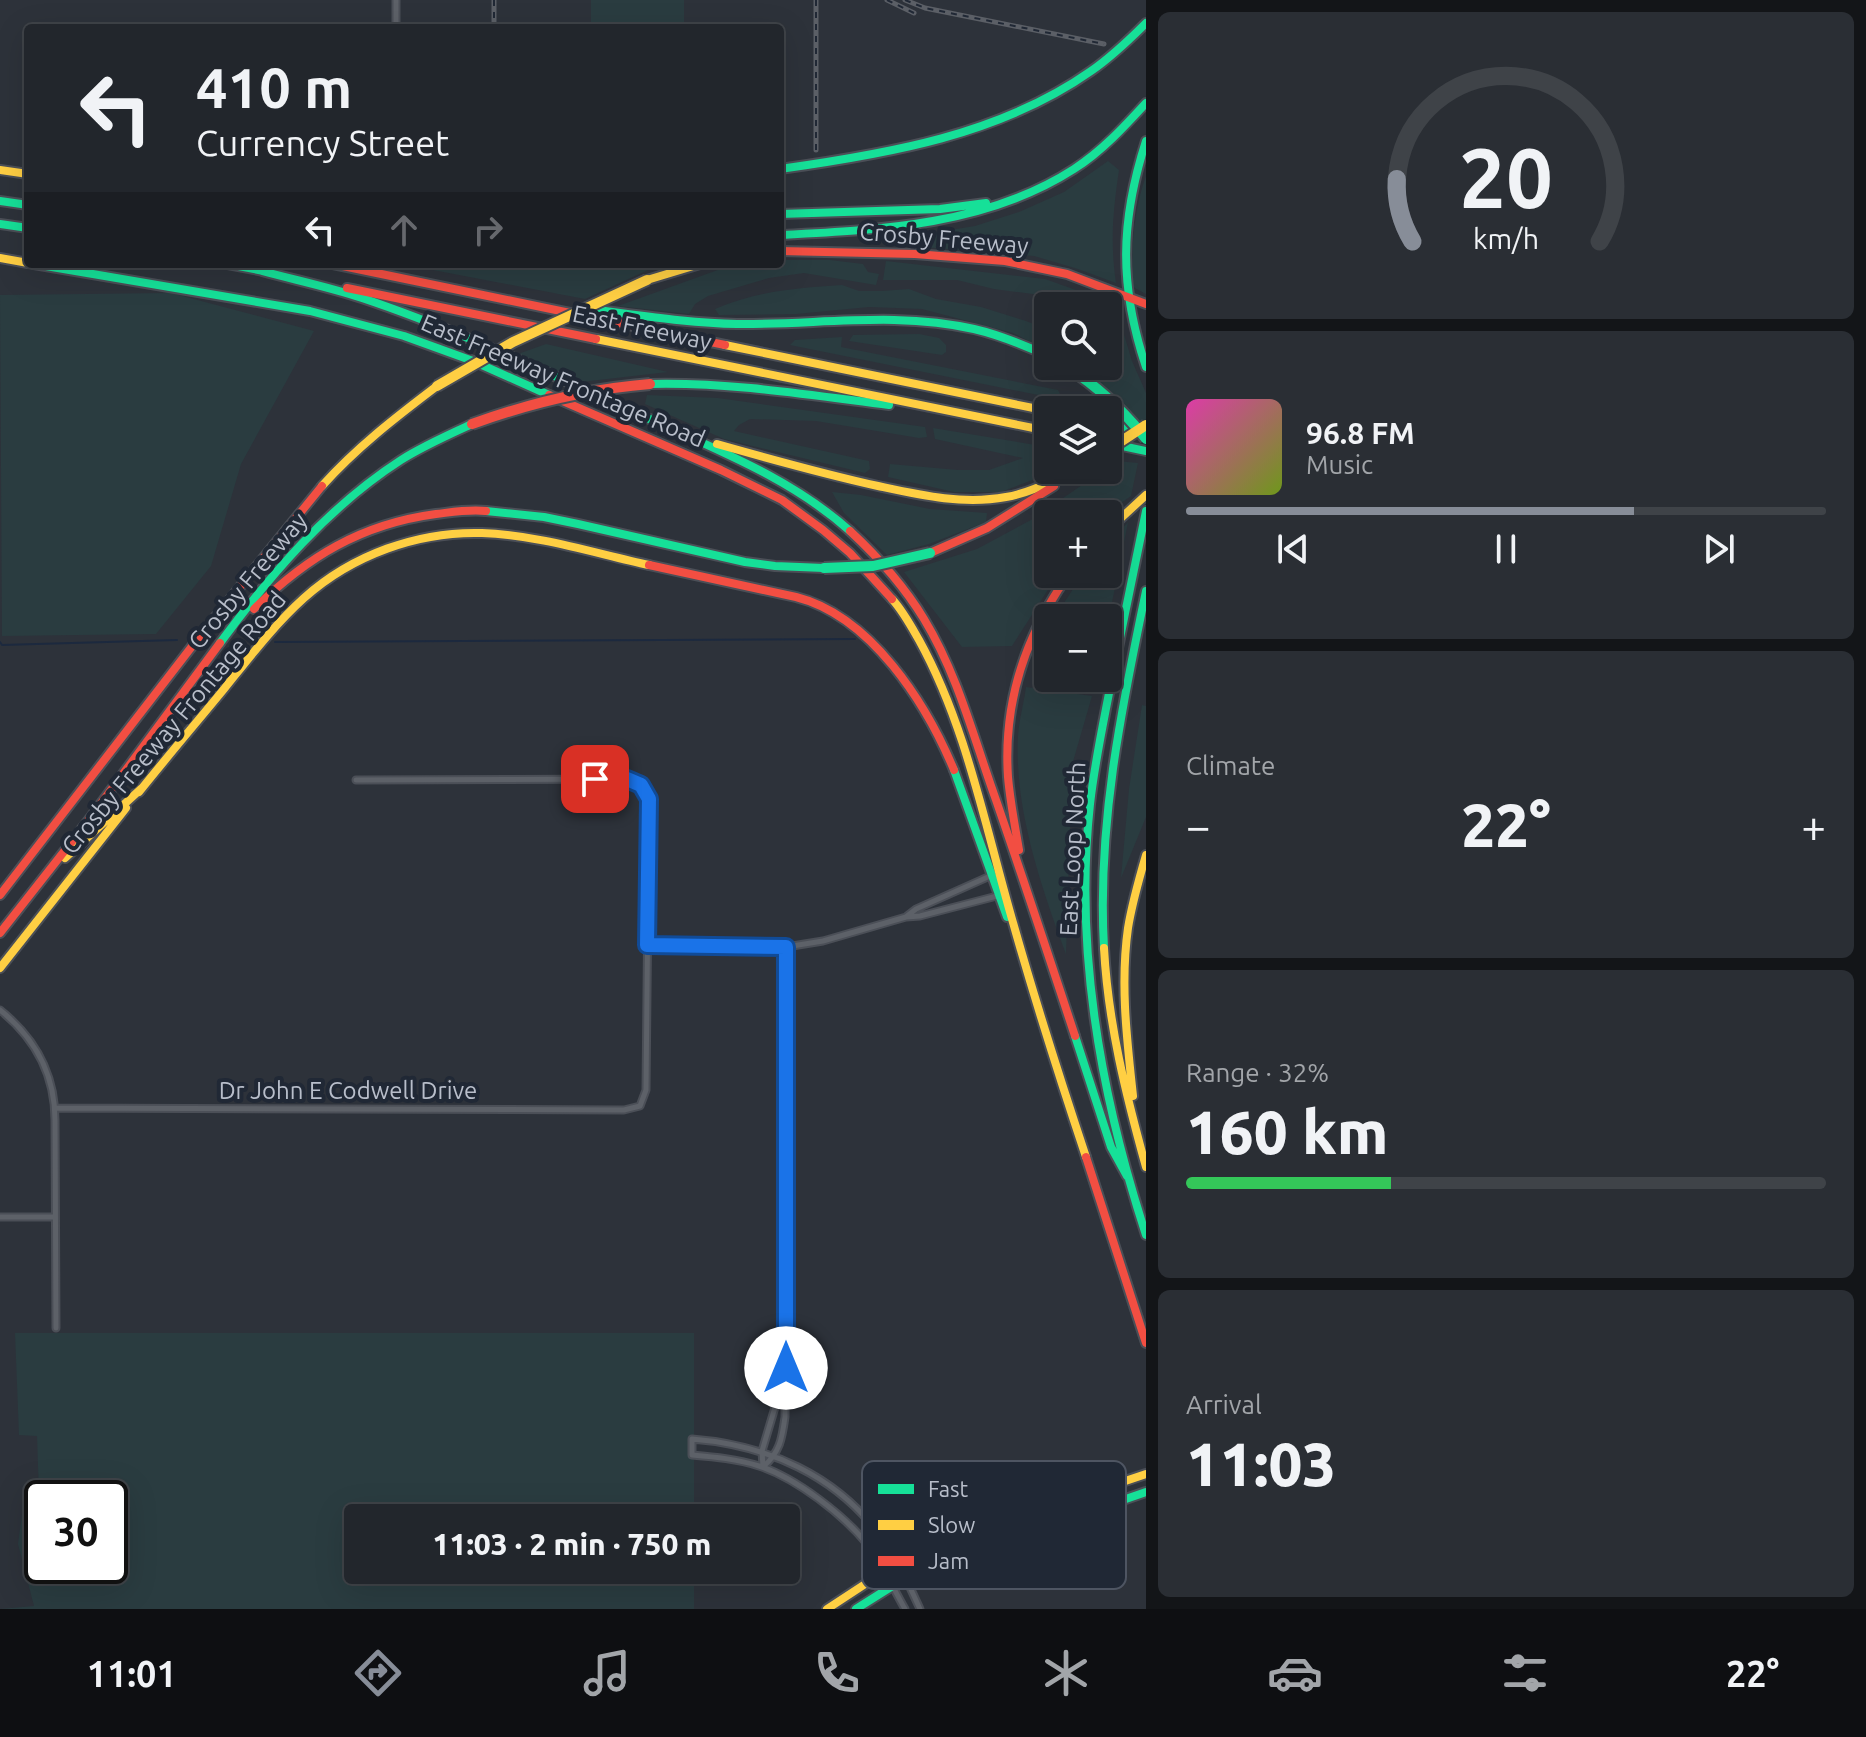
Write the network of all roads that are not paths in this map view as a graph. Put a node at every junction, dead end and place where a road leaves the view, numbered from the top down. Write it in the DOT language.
graph roads {
  1 [pos="396,0"];
  2 [pos="1146,23"];
  3 [pos="396,24"];
  4 [pos="1146,103"];
  5 [pos="1146,141"];
  6 [pos="784,168"];
  7 [pos="0,170"];
  8 [pos="24,173"];
  9 [pos="1053,181"];
  10 [pos="0,201"];
  11 [pos="24,204"];
  12 [pos="784,214"];
  13 [pos="0,224"];
  14 [pos="24,227"];
  15 [pos="784,235"];
  16 [pos="784,251"];
  17 [pos="0,258"];
  18 [pos="24,262"];
  19 [pos="57,268"];
  20 [pos="247,268"];
  21 [pos="352,268"];
  22 [pos="675,268"];
  23 [pos="262,271"];
  24 [pos="510,301"];
  25 [pos="1146,304"];
  26 [pos="1034,349"];
  27 [pos="1146,367"];
  28 [pos="1086,380"];
  29 [pos="1034,408"];
  30 [pos="958,413"];
  31 [pos="1146,425"];
  32 [pos="1034,428"];
  33 [pos="681,433"];
  34 [pos="1146,439"];
  35 [pos="1122,441"];
  36 [pos="1122,446"];
  37 [pos="1146,451"];
  38 [pos="1046,484"];
  39 [pos="1055,484"];
  40 [pos="1146,495"];
  41 [pos="1146,511"];
  42 [pos="1122,517"];
  43 [pos="1058,588"];
  44 [pos="1146,591"];
  45 [pos="219,644"];
  46 [pos="356,780"];
  47 [pos="142,788"];
  48 [pos="1146,855"];
  49 [pos="46,876"];
  50 [pos="990,876"];
  51 [pos="1023,876"];
  52 [pos="0,895"];
  53 [pos="945,896"];
  54 [pos="997,896"];
  55 [pos="949,908"];
  56 [pos="906,917"];
  57 [pos="0,933"];
  58 [pos="1017,937"];
  59 [pos="647,945"];
  60 [pos="786,947"];
  61 [pos="0,968"];
  62 [pos="0,1010"];
  63 [pos="55,1108"];
  64 [pos="1136,1134"];
  65 [pos="1146,1167"];
  66 [pos="1127,1176"];
  67 [pos="0,1217"];
  68 [pos="55,1217"];
  69 [pos="1146,1235"];
  70 [pos="56,1328"];
  71 [pos="1146,1343"];
  72 [pos="786,1368"];
  73 [pos="762,1451"];
  74 [pos="774,1457"];
  75 [pos="763,1467"];
  76 [pos="1146,1474"];
  77 [pos="1126,1481"];
  78 [pos="1146,1492"];
  79 [pos="1126,1499"];
  80 [pos="862,1514"];
  81 [pos="862,1539"];
  82 [pos="862,1586"];
  83 [pos="887,1589"];
  84 [pos="894,1589"];
  85 [pos="911,1589"];
  86 [pos="827,1609"];
  87 [pos="856,1609"];
  88 [pos="905,1609"];
  89 [pos="920,1609"];
  1 -- 3 [label="street"];
  2 -- 6 [label="main road"];
  4 -- 9 [label="main road"];
  5 -- 27 [label="main road"];
  7 -- 8 [label="main road"];
  9 -- 12 [label="main road"];
  9 -- 15 [label="main road"];
  10 -- 11 [label="main road"];
  13 -- 14 [label="main road"];
  16 -- 25 [label="main road, Crosby Freeway"];
  17 -- 18 [label="main road"];
  19 -- 58 [label="main road, East Freeway Frontage Road"];
  20 -- 23 [label="main road, East Freeway"];
  21 -- 24 [label="main road, East Freeway"];
  22 -- 52 [label="main road, Crosby Freeway, bridge"];
  23 -- 30 [label="main road, East Freeway"];
  23 -- 33 [label="main road"];
  24 -- 26 [label="main road"];
  24 -- 29 [label="main road, East Freeway"];
  28 -- 34 [label="main road, bridge"];
  30 -- 32 [label="main road, East Freeway"];
  30 -- 45 [label="main road, Crosby Freeway, bridge"];
  31 -- 35 [label="main road, bridge"];
  33 -- 38 [label="main road"];
  33 -- 51 [label="main road"];
  36 -- 37 [label="main road"];
  39 -- 45 [label="main road, bridge"];
  40 -- 42 [label="main road"];
  41 -- 66 [label="main road, East Loop North"];
  43 -- 51 [label="main road"];
  44 -- 64 [label="main road, East Loop North"];
  45 -- 49 [label="main road, Crosby Freeway"];
  46 -- 59 [label="street"];
  47 -- 49 [label="main road"];
  47 -- 50 [label="main road, Crosby Freeway Frontage Road"];
  47 -- 61 [label="main road, Crosby Freeway Frontage Road"];
  48 -- 64 [label="main road"];
  49 -- 57 [label="main road, Crosby Freeway"];
  50 -- 53 [label="street"];
  50 -- 54 [label="main road, Crosby Freeway Frontage Road"];
  51 -- 66 [label="main road"];
  53 -- 55 [label="street"];
  53 -- 56 [label="street"];
  54 -- 55 [label="street"];
  54 -- 58 [label="main road, Crosby Freeway Frontage Road"];
  55 -- 56 [label="street"];
  56 -- 60 [label="street"];
  58 -- 71 [label="main road"];
  59 -- 60 [label="street"];
  59 -- 63 [label="street, Dr John E Codwell Drive"];
  60 -- 72 [label="street"];
  62 -- 63 [label="street"];
  63 -- 68 [label="street"];
  64 -- 65 [label="main road, East Loop North"];
  66 -- 69 [label="main road, East Loop North"];
  67 -- 68 [label="street"];
  68 -- 70 [label="street"];
  72 -- 73 [label="street"];
  72 -- 74 [label="street"];
  73 -- 74 [label="street"];
  73 -- 75 [label="street"];
  73 -- 75 [label="street"];
  74 -- 75 [label="street"];
  74 -- 80 [label="street"];
  75 -- 81 [label="street"];
  76 -- 77 [label="main road"];
  78 -- 79 [label="main road"];
  82 -- 86 [label="main road"];
  83 -- 87 [label="main road"];
  84 -- 88 [label="street"];
  85 -- 89 [label="street"];
}
